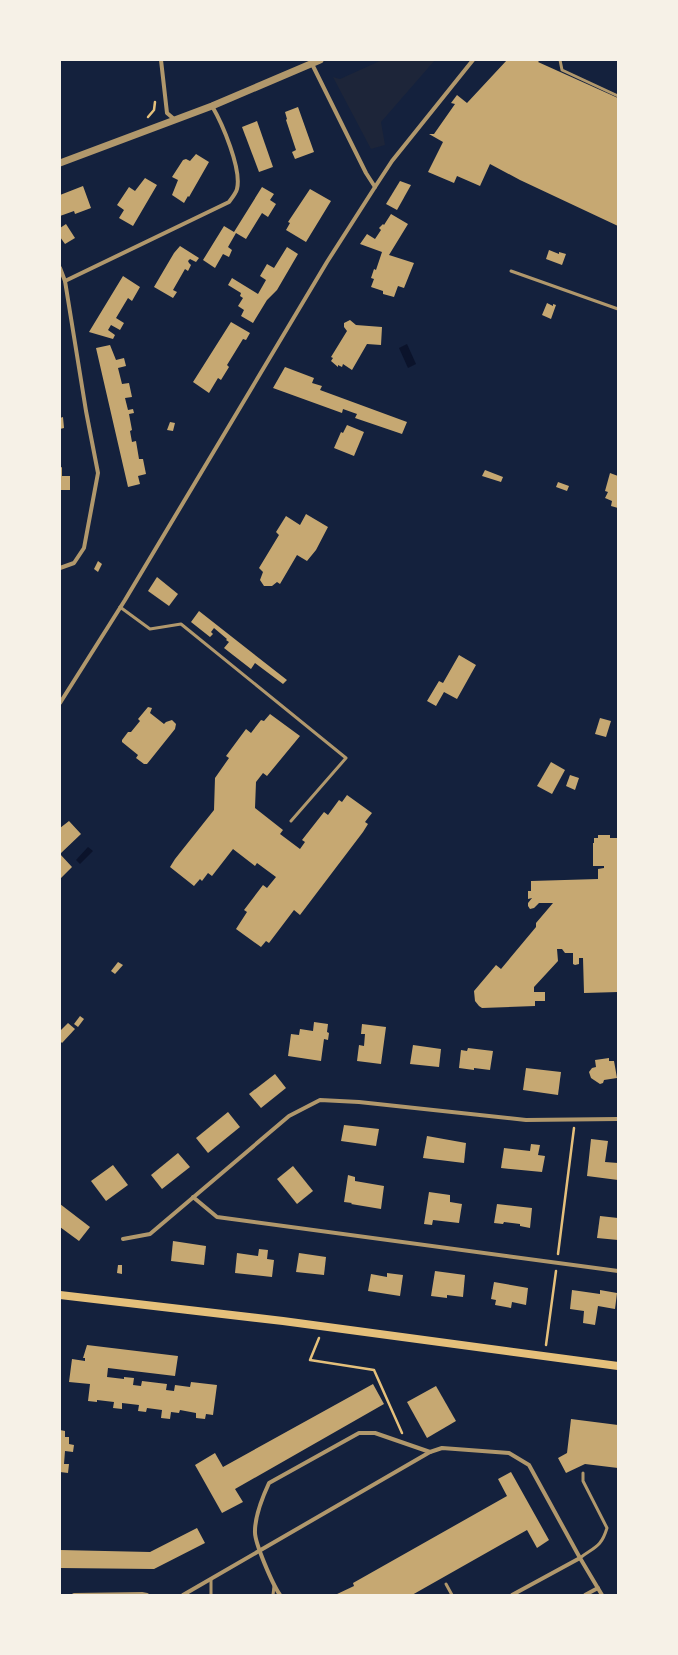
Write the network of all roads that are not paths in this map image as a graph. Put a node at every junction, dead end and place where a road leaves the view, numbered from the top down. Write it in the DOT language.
graph roads {
  1 [pos="161,60"];
  2 [pos="320,60"];
  3 [pos="560,60"];
  4 [pos="472,61"];
  5 [pos="312,64"];
  6 [pos="618,96"];
  7 [pos="212,106"];
  8 [pos="174,119"];
  9 [pos="60,163"];
  10 [pos="375,187"];
  11 [pos="60,268"];
  12 [pos="511,271"];
  13 [pos="65,281"];
  14 [pos="618,309"];
  15 [pos="60,568"];
  16 [pos="120,607"];
  17 [pos="60,703"];
  18 [pos="291,820"];
  19 [pos="618,1119"];
  20 [pos="193,1197"];
  21 [pos="123,1239"];
  22 [pos="618,1271"];
  23 [pos="60,1295"];
  24 [pos="618,1366"];
  25 [pos="430,1452"];
  26 [pos="583,1473"];
  27 [pos="261,1552"];
  28 [pos="580,1558"];
  29 [pos="211,1579"];
  30 [pos="446,1584"];
  31 [pos="274,1586"];
  32 [pos="598,1588"];
  33 [pos="74,1595"];
  34 [pos="147,1595"];
  35 [pos="183,1595"];
  36 [pos="211,1595"];
  37 [pos="273,1595"];
  38 [pos="280,1595"];
  39 [pos="452,1595"];
  40 [pos="512,1595"];
  41 [pos="586,1595"];
  42 [pos="602,1595"];
  1 -- 8 [label="street"];
  2 -- 5 [label="street"];
  3 -- 6 [label="lane"];
  4 -- 10 [label="street"];
  5 -- 7 [label="street"];
  5 -- 10 [label="street"];
  7 -- 8 [label="street"];
  7 -- 13 [label="street"];
  8 -- 9 [label="street"];
  10 -- 16 [label="street"];
  11 -- 13 [label="street"];
  12 -- 14 [label="lane"];
  13 -- 15 [label="street"];
  16 -- 17 [label="street"];
  16 -- 18 [label="lane"];
  19 -- 20 [label="street"];
  20 -- 21 [label="street"];
  20 -- 22 [label="street"];
  23 -- 24 [label="main road"];
  25 -- 27 [label="street"];
  25 -- 27 [label="street"];
  25 -- 28 [label="street"];
  26 -- 28 [label="lane"];
  27 -- 29 [label="street"];
  27 -- 31 [label="street"];
  28 -- 32 [label="street"];
  28 -- 40 [label="street"];
  29 -- 35 [label="street"];
  29 -- 36 [label="lane"];
  30 -- 39 [label="lane"];
  31 -- 37 [label="lane"];
  31 -- 38 [label="street"];
  32 -- 41 [label="street"];
  32 -- 42 [label="street"];
  33 -- 34 [label="street"];
}
